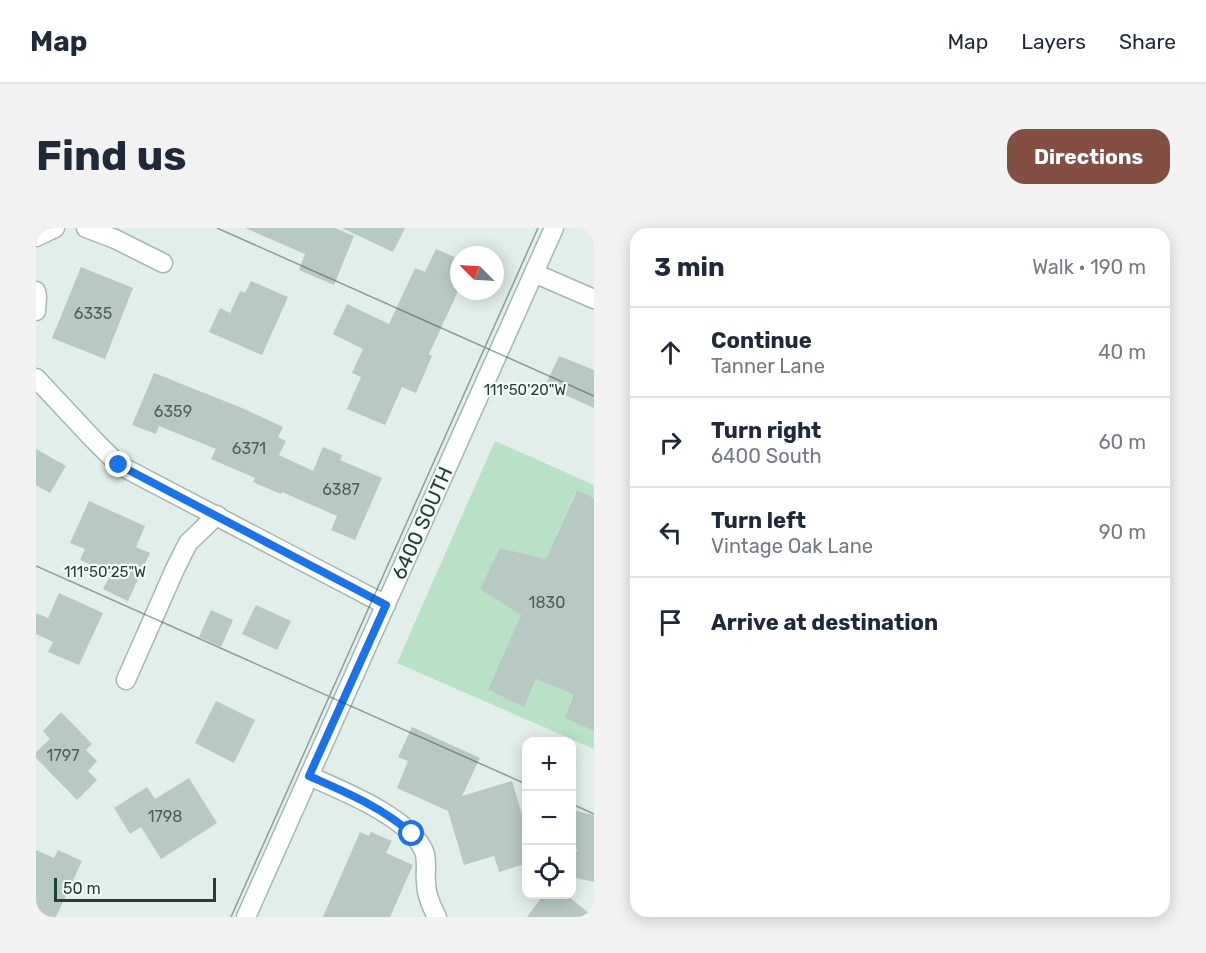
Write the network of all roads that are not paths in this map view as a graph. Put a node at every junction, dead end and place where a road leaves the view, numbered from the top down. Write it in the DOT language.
graph roads {
  1 [pos="55,228"];
  2 [pos="86,228"];
  3 [pos="554,228"];
  4 [pos="36,237"];
  5 [pos="163,263"];
  6 [pos="534,273"];
  7 [pos="36,291"];
  8 [pos="594,300"];
  9 [pos="36,311"];
  10 [pos="36,378"];
  11 [pos="218,515"];
  12 [pos="386,605"];
  13 [pos="126,680"];
  14 [pos="309,776"];
  15 [pos="246,917"];
  16 [pos="437,917"];
  1 -- 4 [label="street"];
  2 -- 5 [label="street"];
  3 -- 6 [label="street, 6400 SOUTH"];
  6 -- 8 [label="street"];
  6 -- 12 [label="street, 6400 SOUTH"];
  7 -- 9 [label="street"];
  10 -- 11 [label="street"];
  11 -- 12 [label="street"];
  11 -- 13 [label="street"];
  12 -- 14 [label="street, 6400 SOUTH"];
  14 -- 15 [label="street, 6400 SOUTH"];
  14 -- 16 [label="street"];
}
